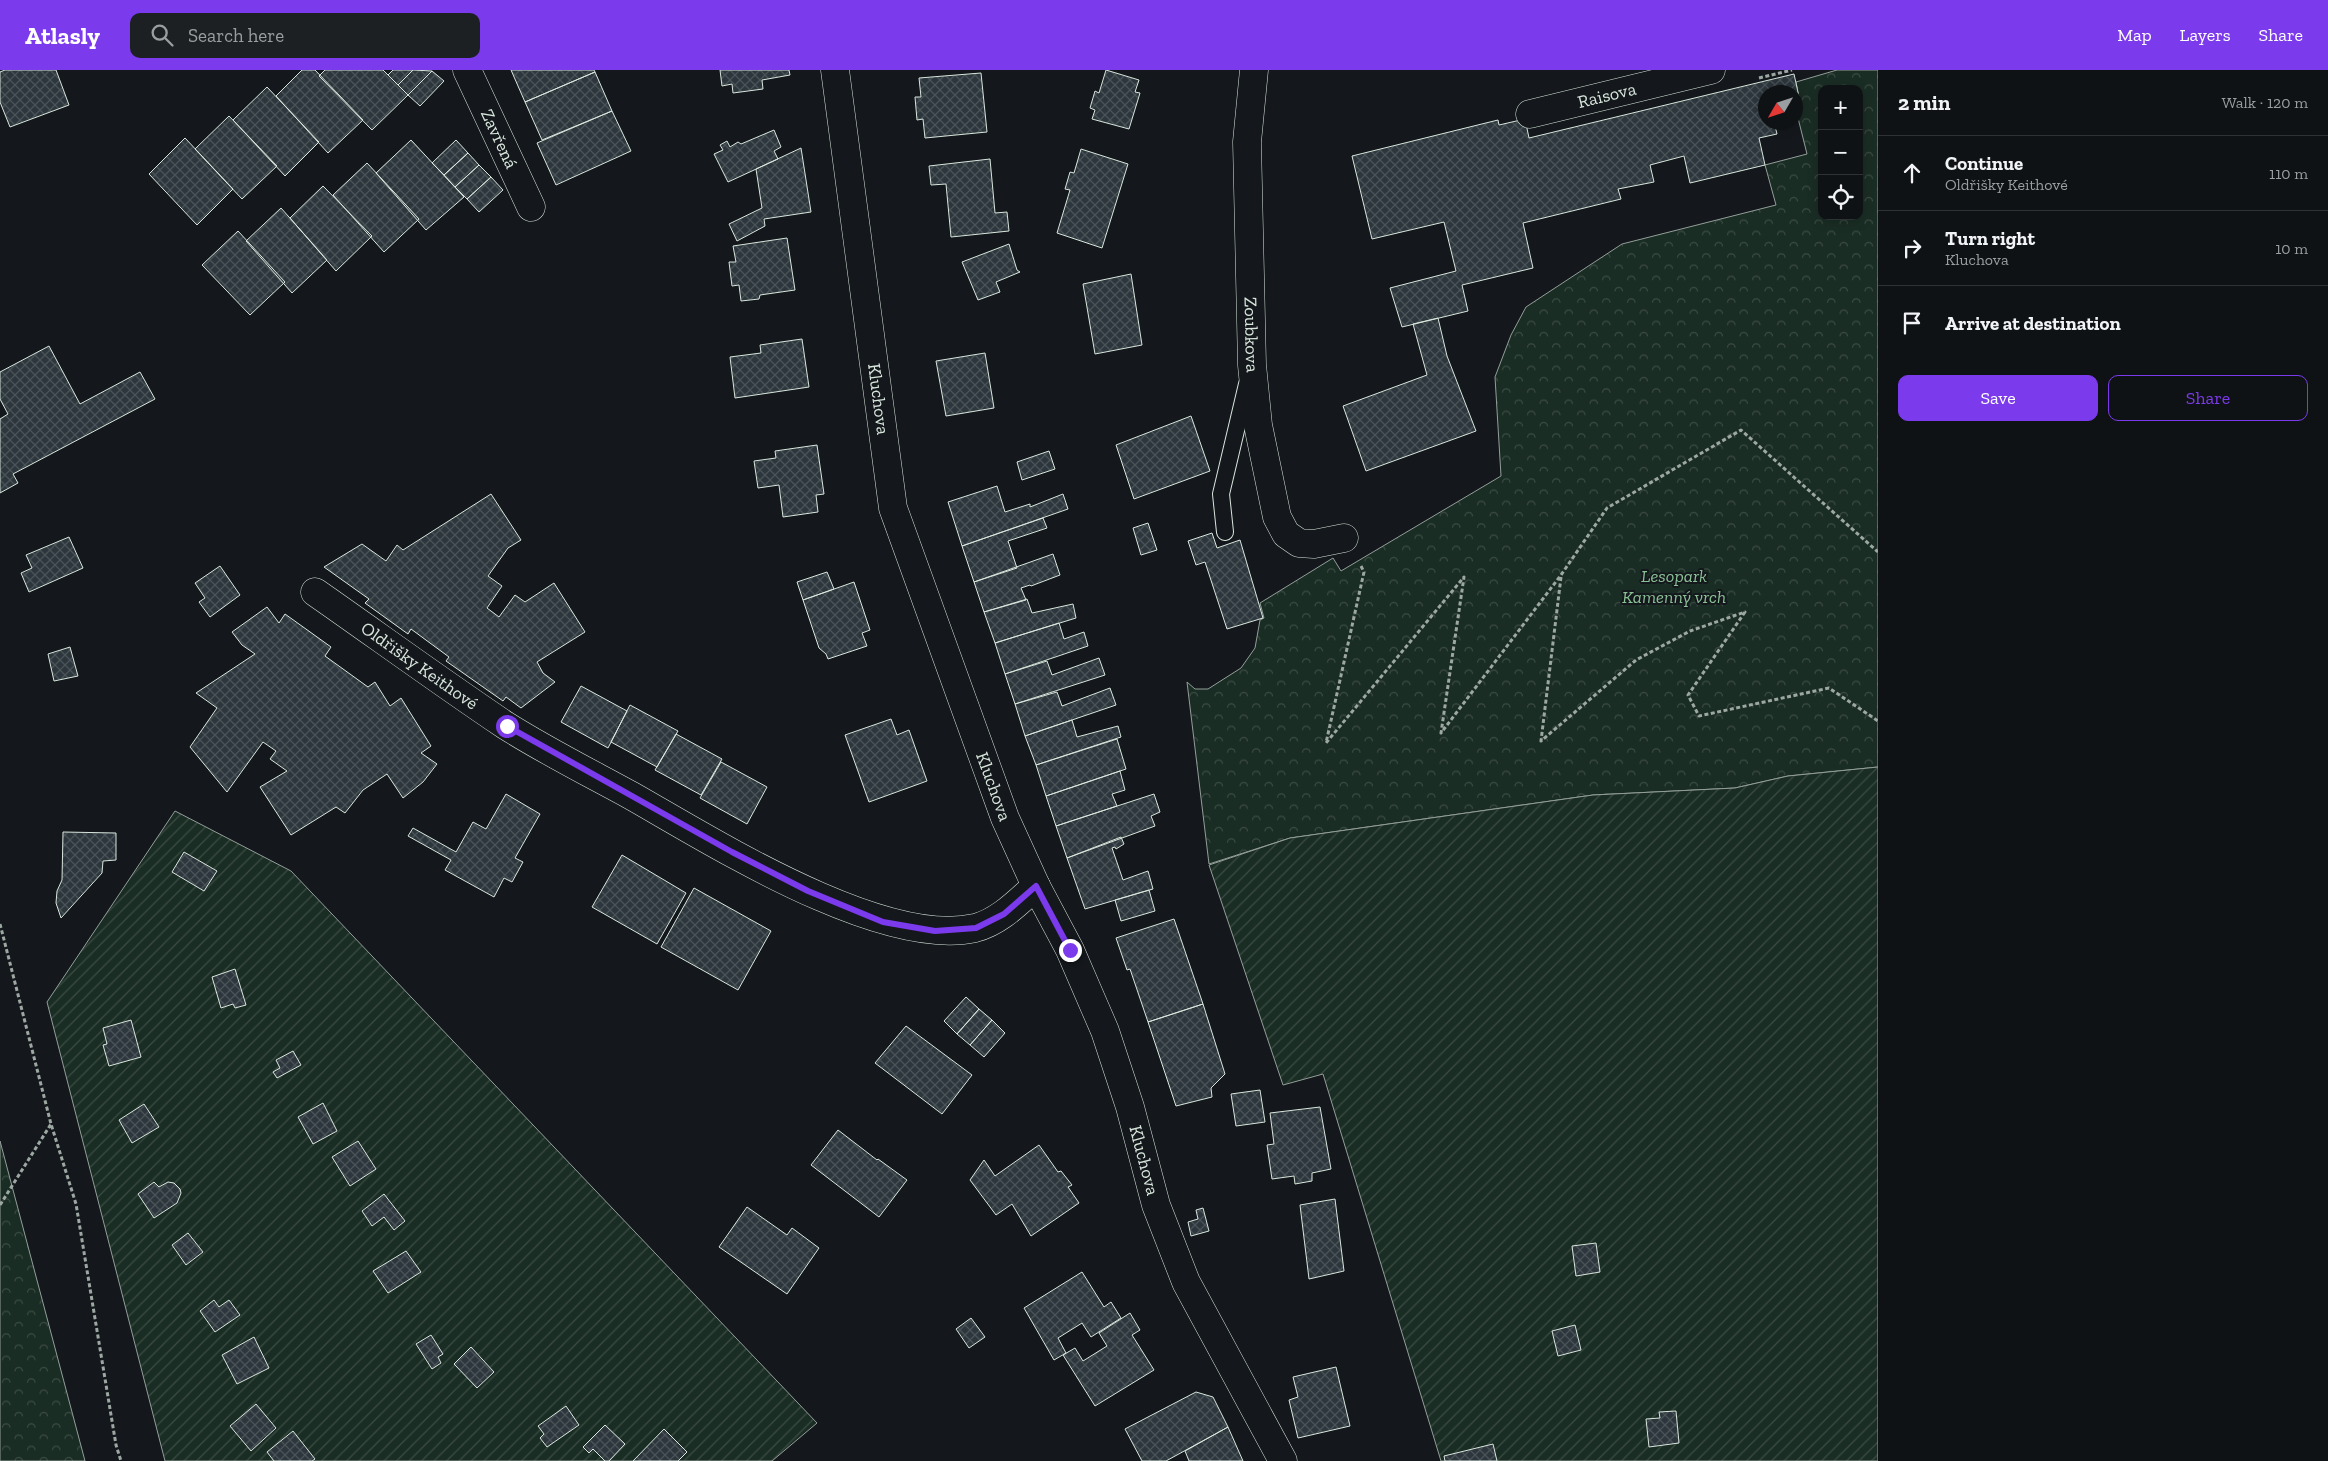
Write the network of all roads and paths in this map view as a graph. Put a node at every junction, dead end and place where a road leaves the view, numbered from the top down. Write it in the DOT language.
graph roads {
  1 [pos="467,70"];
  2 [pos="835,70"];
  3 [pos="1254,70"];
  4 [pos="1711,70"];
  5 [pos="1792,70"];
  6 [pos="1759,78"];
  7 [pos="1530,114"];
  8 [pos="531,207"];
  9 [pos="1252,365"];
  10 [pos="1225,532"];
  11 [pos="1344,538"];
  12 [pos="1878,552"];
  13 [pos="1364,572"];
  14 [pos="1561,575"];
  15 [pos="315,592"];
  16 [pos="1878,721"];
  17 [pos="1036,886"];
  18 [pos="0,924"];
  19 [pos="50,1124"];
  20 [pos="0,1205"];
  21 [pos="121,1461"];
  22 [pos="1283,1461"];
  1 -- 8 [label="street, Zavřená"];
  2 -- 17 [label="street, Kluchova"];
  3 -- 9 [label="street, Zoubkova"];
  4 -- 7 [label="street, Raisova"];
  5 -- 6 [label="path"];
  9 -- 10 [label="lane"];
  9 -- 11 [label="street, Zoubkova"];
  12 -- 14 [label="path"];
  13 -- 14 [label="path"];
  14 -- 16 [label="path"];
  15 -- 17 [label="street, Oldřišky Keithové"];
  17 -- 22 [label="street, Kluchova"];
  18 -- 19 [label="path"];
  19 -- 20 [label="path"];
  19 -- 21 [label="path"];
}
